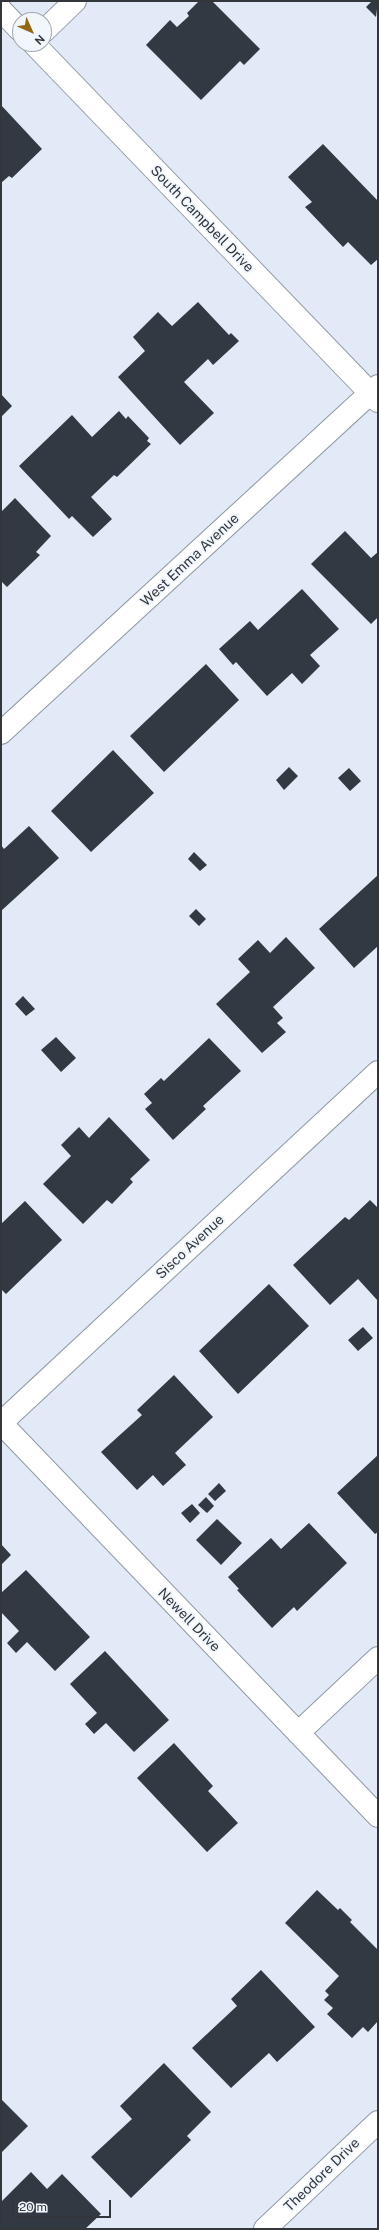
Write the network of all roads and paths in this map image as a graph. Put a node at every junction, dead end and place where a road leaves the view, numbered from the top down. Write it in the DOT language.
graph roads {
  1 [pos="75,1"];
  2 [pos="1,10"];
  3 [pos="12,22"];
  4 [pos="52,23"];
  5 [pos="42,52"];
  6 [pos="376,393"];
  7 [pos="1,733"];
  8 [pos="378,1072"];
  9 [pos="1,1423"];
  10 [pos="378,1658"];
  11 [pos="298,1733"];
  12 [pos="378,1816"];
  13 [pos="378,2122"];
  14 [pos="265,2229"];
  1 -- 4 [label="street"];
  2 -- 3 [label="street"];
  5 -- 6 [label="street, South Campbell Drive"];
  6 -- 7 [label="street, West Emma Avenue"];
  8 -- 9 [label="street, Sisco Avenue"];
  9 -- 11 [label="street, Newell Drive"];
  10 -- 11 [label="street"];
  11 -- 12 [label="street, Newell Drive"];
  13 -- 14 [label="street, Theodore Drive"];
}
